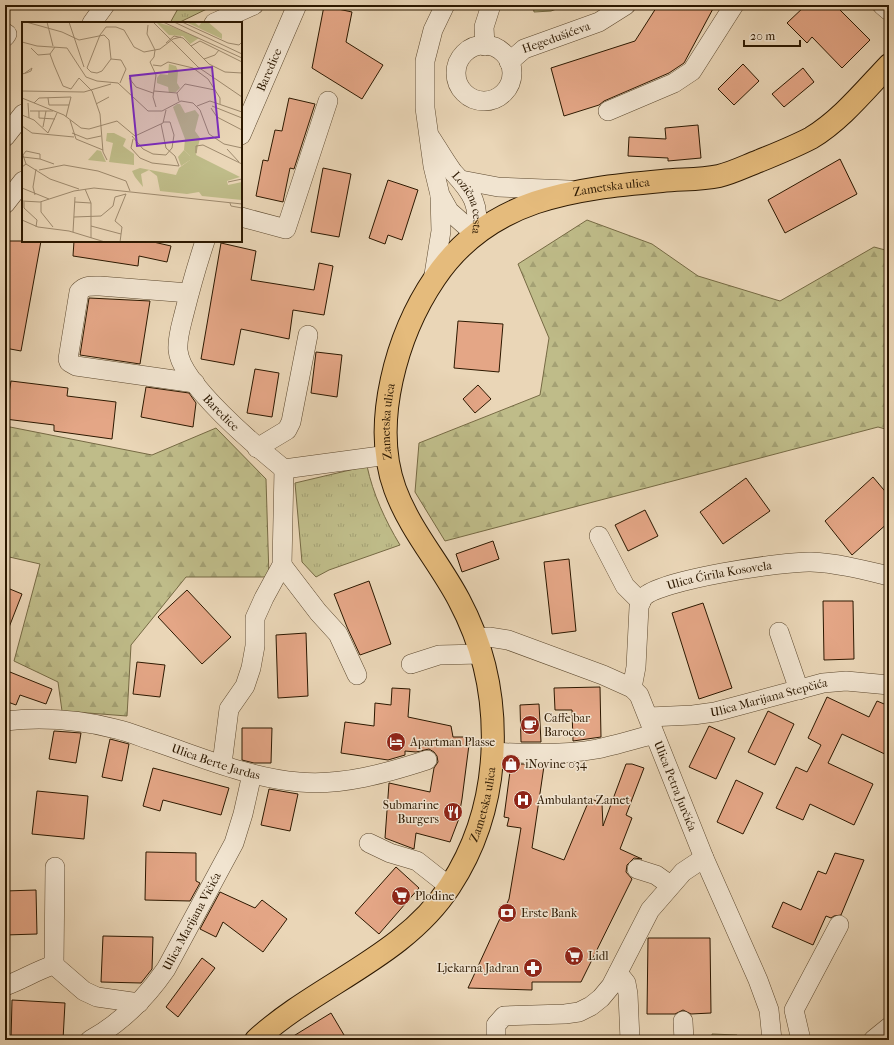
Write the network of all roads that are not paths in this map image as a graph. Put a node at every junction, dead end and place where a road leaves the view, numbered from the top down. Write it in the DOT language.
graph roads {
  1 [pos="105,5"];
  2 [pos="254,5"];
  3 [pos="297,5"];
  4 [pos="445,5"];
  5 [pos="491,5"];
  6 [pos="626,5"];
  7 [pos="734,5"];
  8 [pos="882,5"];
  9 [pos="889,11"];
  10 [pos="93,22"];
  11 [pos="216,22"];
  12 [pos="5,33"];
  13 [pos="5,37"];
  14 [pos="485,46"];
  15 [pos="509,62"];
  16 [pos="886,74"];
  17 [pos="328,101"];
  18 [pos="608,111"];
  19 [pos="22,115"];
  20 [pos="242,133"];
  21 [pos="430,135"];
  22 [pos="5,137"];
  23 [pos="461,180"];
  24 [pos="22,182"];
  25 [pos="574,191"];
  26 [pos="440,194"];
  27 [pos="5,204"];
  28 [pos="242,217"];
  29 [pos="476,235"];
  30 [pos="204,242"];
  31 [pos="433,281"];
  32 [pos="189,293"];
  33 [pos="308,335"];
  34 [pos="195,383"];
  35 [pos="257,448"];
  36 [pos="388,455"];
  37 [pos="284,469"];
  38 [pos="599,536"];
  39 [pos="282,565"];
  40 [pos="889,576"];
  41 [pos="641,602"];
  42 [pos="779,632"];
  43 [pos="479,646"];
  44 [pos="411,664"];
  45 [pos="357,675"];
  46 [pos="889,685"];
  47 [pos="632,688"];
  48 [pos="799,690"];
  49 [pos="5,721"];
  50 [pos="651,725"];
  51 [pos="493,752"];
  52 [pos="426,760"];
  53 [pos="222,764"];
  54 [pos="252,774"];
  55 [pos="369,843"];
  56 [pos="704,858"];
  57 [pos="55,868"];
  58 [pos="637,869"];
  59 [pos="670,885"];
  60 [pos="450,887"];
  61 [pos="839,925"];
  62 [pos="54,965"];
  63 [pos="618,973"];
  64 [pos="5,986"];
  65 [pos="139,1003"];
  66 [pos="889,1027"];
  67 [pos="90,1040"];
  68 [pos="256,1040"];
  69 [pos="496,1040"];
  70 [pos="630,1040"];
  71 [pos="772,1040"];
  72 [pos="801,1040"];
  73 [pos="873,1040"];
  1 -- 10 [label="street"];
  2 -- 11 [label="street"];
  3 -- 20 [label="street, Baredice"];
  4 -- 21 [label="street, Lozična cesta"];
  5 -- 14 [label="street"];
  6 -- 15 [label="street, Hegedušićeva"];
  7 -- 18 [label="street"];
  8 -- 9 [label="street"];
  12 -- 13 [label="street"];
  14 -- 15 [label="street"];
  14 -- 15 [label="street"];
  16 -- 25 [label="main road, Zametska ulica"];
  17 -- 28 [label="street"];
  19 -- 22 [label="street"];
  21 -- 23 [label="street, Lozična cesta"];
  21 -- 26 [label="street, Lozična cesta"];
  23 -- 25 [label="street"];
  23 -- 29 [label="street, Lozična cesta"];
  24 -- 27 [label="street"];
  25 -- 29 [label="main road, Zametska ulica"];
  26 -- 29 [label="street, Lozična cesta"];
  26 -- 31 [label="street"];
  29 -- 31 [label="main road, Zametska ulica"];
  30 -- 32 [label="street, Baredice"];
  31 -- 36 [label="main road, Zametska ulica"];
  32 -- 34 [label="street, Baredice"];
  32 -- 34 [label="street"];
  33 -- 35 [label="street"];
  34 -- 35 [label="street, Baredice"];
  35 -- 37 [label="street, Baredice"];
  36 -- 37 [label="street"];
  36 -- 43 [label="main road, Zametska ulica"];
  37 -- 39 [label="street"];
  38 -- 41 [label="street"];
  39 -- 45 [label="street"];
  39 -- 53 [label="street"];
  40 -- 41 [label="street, Ulica Ćirila Kosovela"];
  41 -- 47 [label="street"];
  42 -- 48 [label="street"];
  43 -- 44 [label="street"];
  43 -- 47 [label="street"];
  43 -- 51 [label="main road, Zametska ulica"];
  46 -- 48 [label="street, Ulica Marijana Stepčića"];
  47 -- 50 [label="street, Ulica Petra Jurčića"];
  48 -- 50 [label="street, Ulica Marijana Stepčića"];
  49 -- 53 [label="street, Ulica Berte Jardas"];
  50 -- 51 [label="street, Ulica Marijana Stepčića"];
  50 -- 56 [label="street, Ulica Petra Jurčića"];
  51 -- 60 [label="main road, Zametska ulica"];
  52 -- 54 [label="street, Ulica Berte Jardas"];
  53 -- 54 [label="street, Ulica Berte Jardas"];
  54 -- 65 [label="street, Ulica Marijana Vičića"];
  55 -- 60 [label="street"];
  56 -- 59 [label="street"];
  56 -- 71 [label="street, Ulica Petra Jurčića"];
  57 -- 62 [label="street"];
  58 -- 59 [label="street"];
  59 -- 63 [label="street"];
  60 -- 68 [label="main road, Zametska ulica"];
  61 -- 72 [label="street"];
  62 -- 64 [label="street"];
  62 -- 65 [label="street"];
  63 -- 69 [label="street"];
  63 -- 70 [label="street"];
  65 -- 67 [label="street, Ulica Marijana Vičića"];
  66 -- 73 [label="street"];
}
